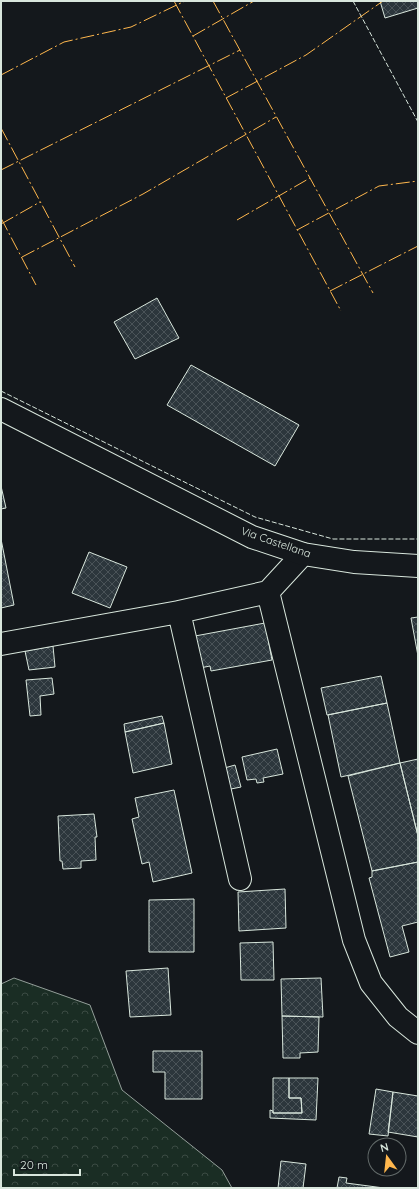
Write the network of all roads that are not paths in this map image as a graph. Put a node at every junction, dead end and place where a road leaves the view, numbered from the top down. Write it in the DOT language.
graph roads {
  1 [pos="1,408"];
  2 [pos="303,554"];
  3 [pos="418,566"];
  4 [pos="268,592"];
  5 [pos="179,612"];
  6 [pos="1,644"];
  7 [pos="240,880"];
  8 [pos="418,1033"];
  1 -- 2 [label="street, Via Castellana"];
  2 -- 3 [label="street, Via Castellana"];
  2 -- 4 [label="street"];
  4 -- 5 [label="street"];
  4 -- 8 [label="street"];
  5 -- 6 [label="street"];
  5 -- 7 [label="street"];
}
